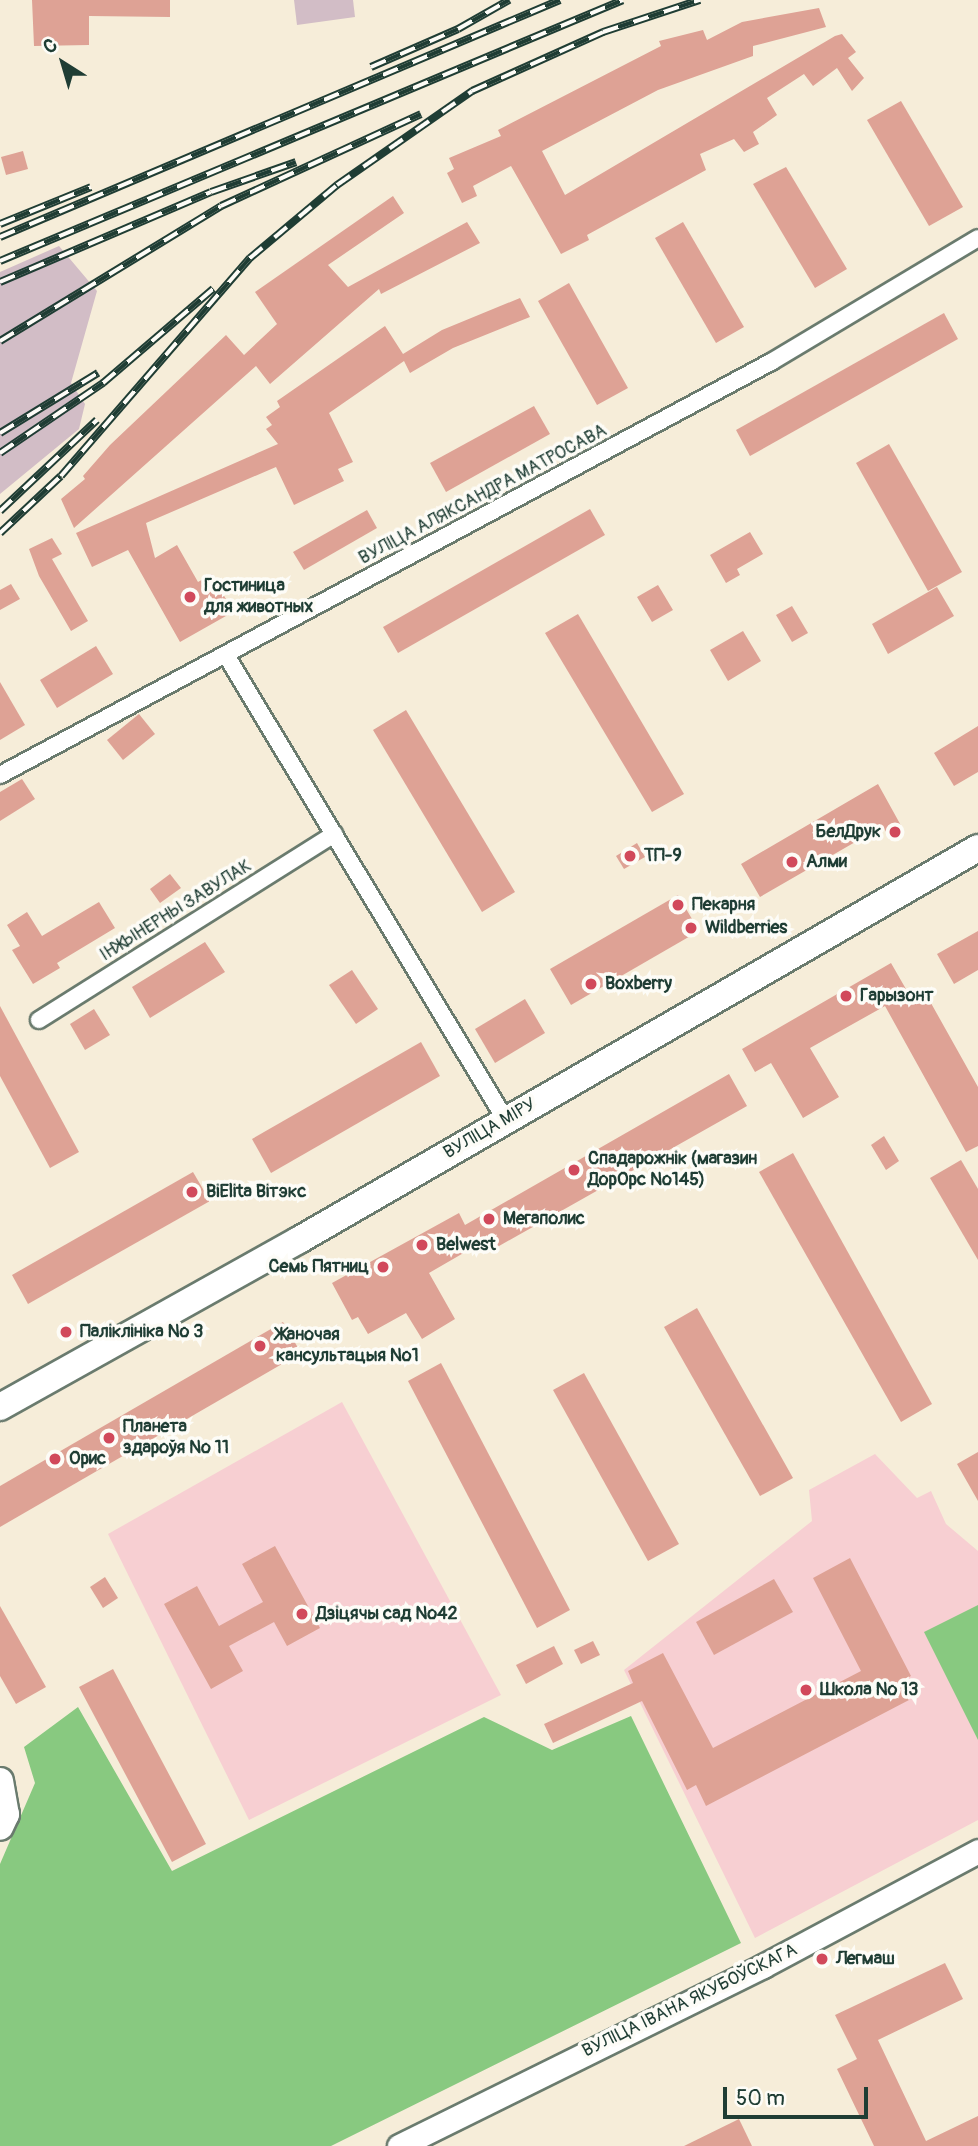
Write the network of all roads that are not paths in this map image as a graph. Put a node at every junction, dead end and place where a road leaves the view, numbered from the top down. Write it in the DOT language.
graph roads {
  1 [pos="978,238"];
  2 [pos="226,655"];
  3 [pos="0,775"];
  4 [pos="334,834"];
  5 [pos="978,848"];
  6 [pos="39,1020"];
  7 [pos="505,1119"];
  8 [pos="0,1407"];
  9 [pos="0,1781"];
  10 [pos="0,1827"];
  11 [pos="978,1852"];
  12 [pos="399,2146"];
  1 -- 2 [label="street, ВУЛІЦА АЛЯКСАНДРА МАТРОСАВА"];
  2 -- 3 [label="street, ВУЛІЦА АЛЯКСАНДРА МАТРОСАВА"];
  2 -- 4 [label="street"];
  4 -- 6 [label="street, ІНЖЫНЕРНЫ ЗАВУЛАК"];
  4 -- 7 [label="street"];
  5 -- 7 [label="main road, ВУЛІЦА МІРУ"];
  7 -- 8 [label="main road, ВУЛІЦА МІРУ"];
  9 -- 10 [label="main road"];
  11 -- 12 [label="street, ВУЛІЦА ІВАНА ЯКУБОЎСКАГА"];
}
